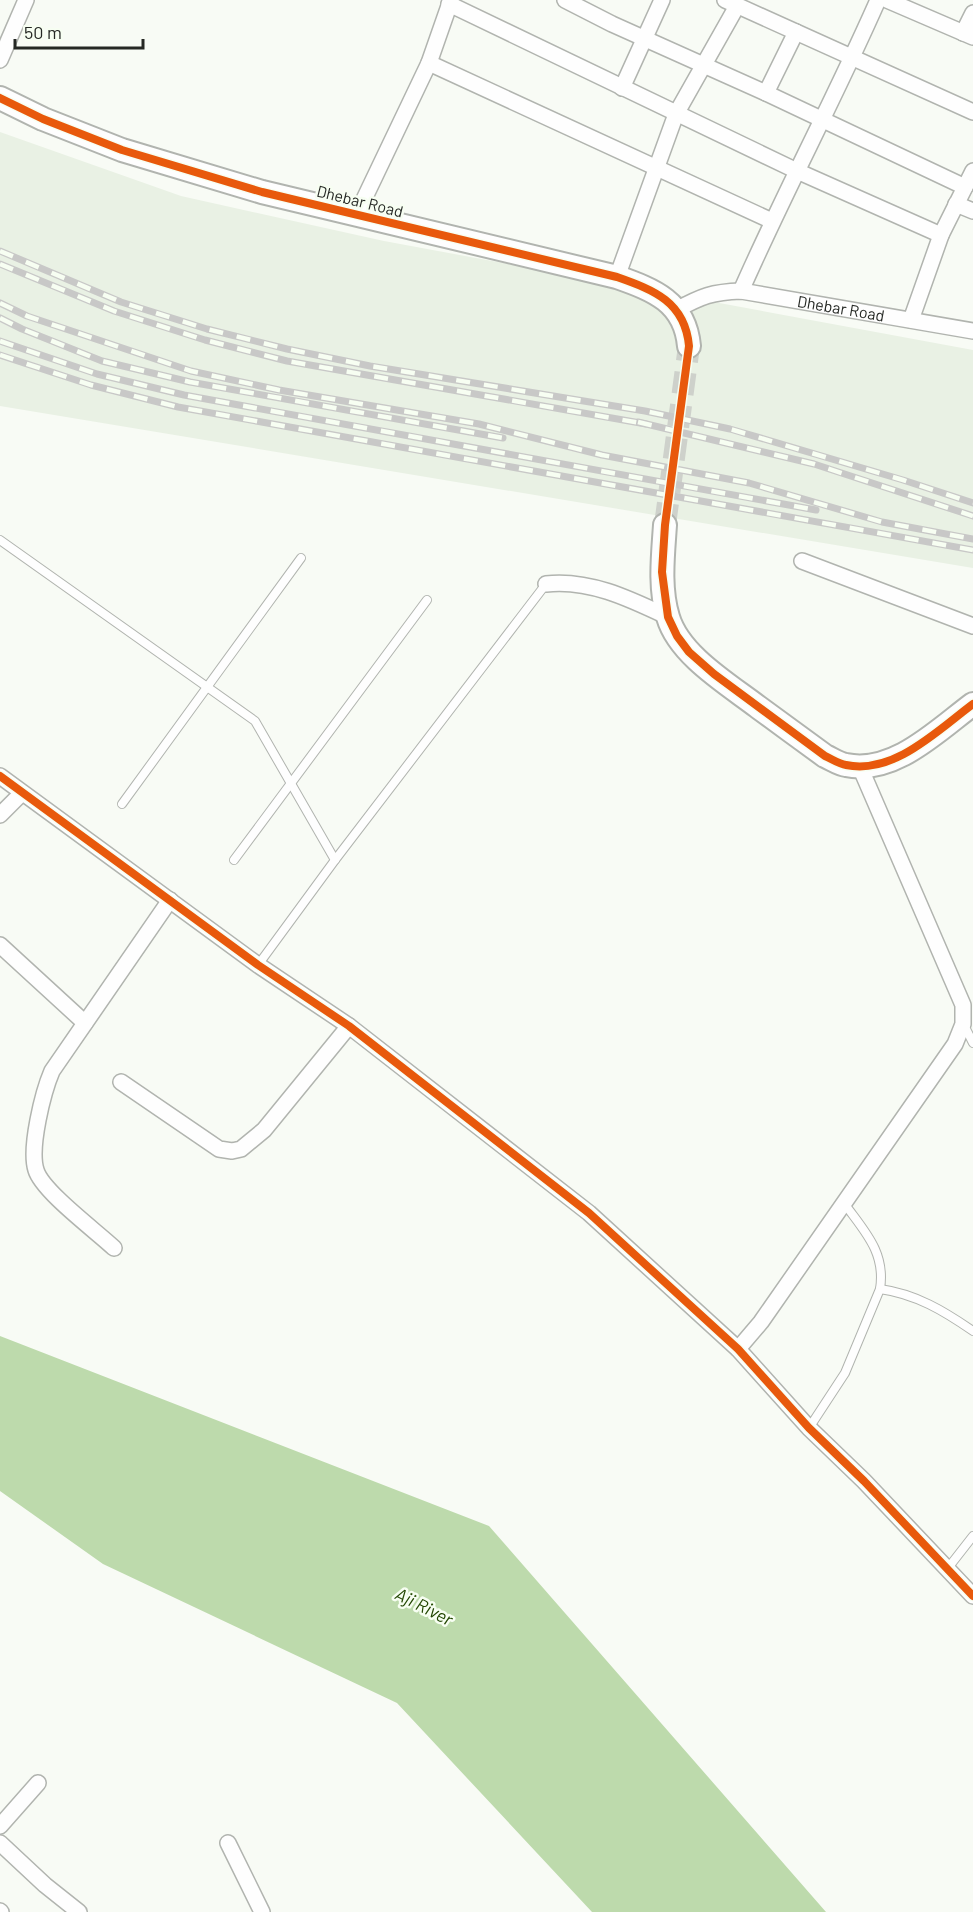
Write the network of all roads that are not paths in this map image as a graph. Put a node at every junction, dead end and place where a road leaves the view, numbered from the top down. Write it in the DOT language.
graph roads {
  1 [pos="26,0"];
  2 [pos="564,0"];
  3 [pos="662,0"];
  4 [pos="878,0"];
  5 [pos="886,0"];
  6 [pos="450,2"];
  7 [pos="731,3"];
  8 [pos="973,13"];
  9 [pos="796,32"];
  10 [pos="968,35"];
  11 [pos="645,39"];
  12 [pos="852,58"];
  13 [pos="0,60"];
  14 [pos="429,63"];
  15 [pos="703,65"];
  16 [pos="622,88"];
  17 [pos="766,93"];
  18 [pos="0,98"];
  19 [pos="973,112"];
  20 [pos="676,114"];
  21 [pos="822,119"];
  22 [pos="657,169"];
  23 [pos="797,171"];
  24 [pos="973,171"];
  25 [pos="965,187"];
  26 [pos="956,204"];
  27 [pos="973,211"];
  28 [pos="357,214"];
  29 [pos="772,221"];
  30 [pos="941,235"];
  31 [pos="617,277"];
  32 [pos="741,291"];
  33 [pos="676,310"];
  34 [pos="910,320"];
  35 [pos="973,331"];
  36 [pos="689,346"];
  37 [pos="664,525"];
  38 [pos="0,540"];
  39 [pos="301,558"];
  40 [pos="802,561"];
  41 [pos="546,584"];
  42 [pos="427,600"];
  43 [pos="668,617"];
  44 [pos="973,626"];
  45 [pos="207,687"];
  46 [pos="973,704"];
  47 [pos="860,767"];
  48 [pos="0,776"];
  49 [pos="290,782"];
  50 [pos="22,793"];
  51 [pos="122,804"];
  52 [pos="0,815"];
  53 [pos="234,860"];
  54 [pos="335,860"];
  55 [pos="170,900"];
  56 [pos="0,945"];
  57 [pos="258,965"];
  58 [pos="85,1023"];
  59 [pos="963,1024"];
  60 [pos="349,1026"];
  61 [pos="973,1043"];
  62 [pos="121,1082"];
  63 [pos="844,1203"];
  64 [pos="114,1248"];
  65 [pos="880,1289"];
  66 [pos="973,1331"];
  67 [pos="738,1349"];
  68 [pos="809,1428"];
  69 [pos="973,1536"];
  70 [pos="948,1568"];
  71 [pos="973,1596"];
  72 [pos="38,1783"];
  73 [pos="0,1826"];
  74 [pos="228,1843"];
  75 [pos="0,1844"];
  76 [pos="73,1910"];
  77 [pos="262,1912"];
  1 -- 13 [label="street"];
  2 -- 11 [label="street"];
  3 -- 11 [label="street"];
  4 -- 12 [label="street"];
  5 -- 10 [label="street"];
  6 -- 14 [label="street"];
  6 -- 16 [label="street"];
  7 -- 9 [label="street"];
  7 -- 15 [label="street"];
  8 -- 10 [label="street"];
  9 -- 12 [label="street"];
  9 -- 17 [label="street"];
  11 -- 15 [label="street"];
  11 -- 16 [label="street"];
  12 -- 19 [label="street"];
  12 -- 21 [label="street"];
  14 -- 22 [label="street"];
  14 -- 28 [label="street"];
  15 -- 17 [label="street"];
  15 -- 20 [label="street"];
  16 -- 20 [label="street"];
  17 -- 21 [label="street"];
  18 -- 28 [label="street, Dhebar Road"];
  20 -- 22 [label="street"];
  20 -- 23 [label="street"];
  21 -- 23 [label="street"];
  21 -- 25 [label="street"];
  22 -- 29 [label="street"];
  22 -- 31 [label="street"];
  23 -- 29 [label="street"];
  23 -- 30 [label="street"];
  24 -- 25 [label="street"];
  25 -- 26 [label="street"];
  26 -- 27 [label="street"];
  26 -- 30 [label="street"];
  28 -- 31 [label="street, Dhebar Road"];
  29 -- 32 [label="street"];
  30 -- 34 [label="street"];
  31 -- 33 [label="street, Dhebar Road"];
  32 -- 33 [label="street, Dhebar Road"];
  32 -- 34 [label="street, Dhebar Road"];
  33 -- 36 [label="street, Dhebar Road"];
  34 -- 35 [label="street, Dhebar Road"];
  37 -- 43 [label="street"];
  38 -- 45 [label="lane"];
  39 -- 45 [label="lane"];
  40 -- 44 [label="street"];
  41 -- 43 [label="street"];
  41 -- 54 [label="lane"];
  42 -- 49 [label="lane"];
  43 -- 47 [label="street"];
  45 -- 49 [label="lane"];
  45 -- 51 [label="lane"];
  46 -- 47 [label="street"];
  47 -- 59 [label="street"];
  48 -- 50 [label="street"];
  49 -- 53 [label="lane"];
  49 -- 54 [label="lane"];
  50 -- 52 [label="street"];
  50 -- 55 [label="street"];
  54 -- 57 [label="lane"];
  55 -- 57 [label="street"];
  55 -- 58 [label="street"];
  56 -- 58 [label="street"];
  57 -- 60 [label="street"];
  58 -- 64 [label="street"];
  59 -- 61 [label="lane"];
  59 -- 63 [label="street"];
  60 -- 62 [label="street"];
  60 -- 67 [label="street"];
  63 -- 65 [label="lane"];
  63 -- 67 [label="street"];
  65 -- 66 [label="lane"];
  65 -- 68 [label="lane"];
  67 -- 68 [label="street"];
  68 -- 70 [label="street"];
  69 -- 70 [label="lane"];
  70 -- 71 [label="street"];
  72 -- 73 [label="street"];
  74 -- 77 [label="street"];
  75 -- 76 [label="street"];
}
